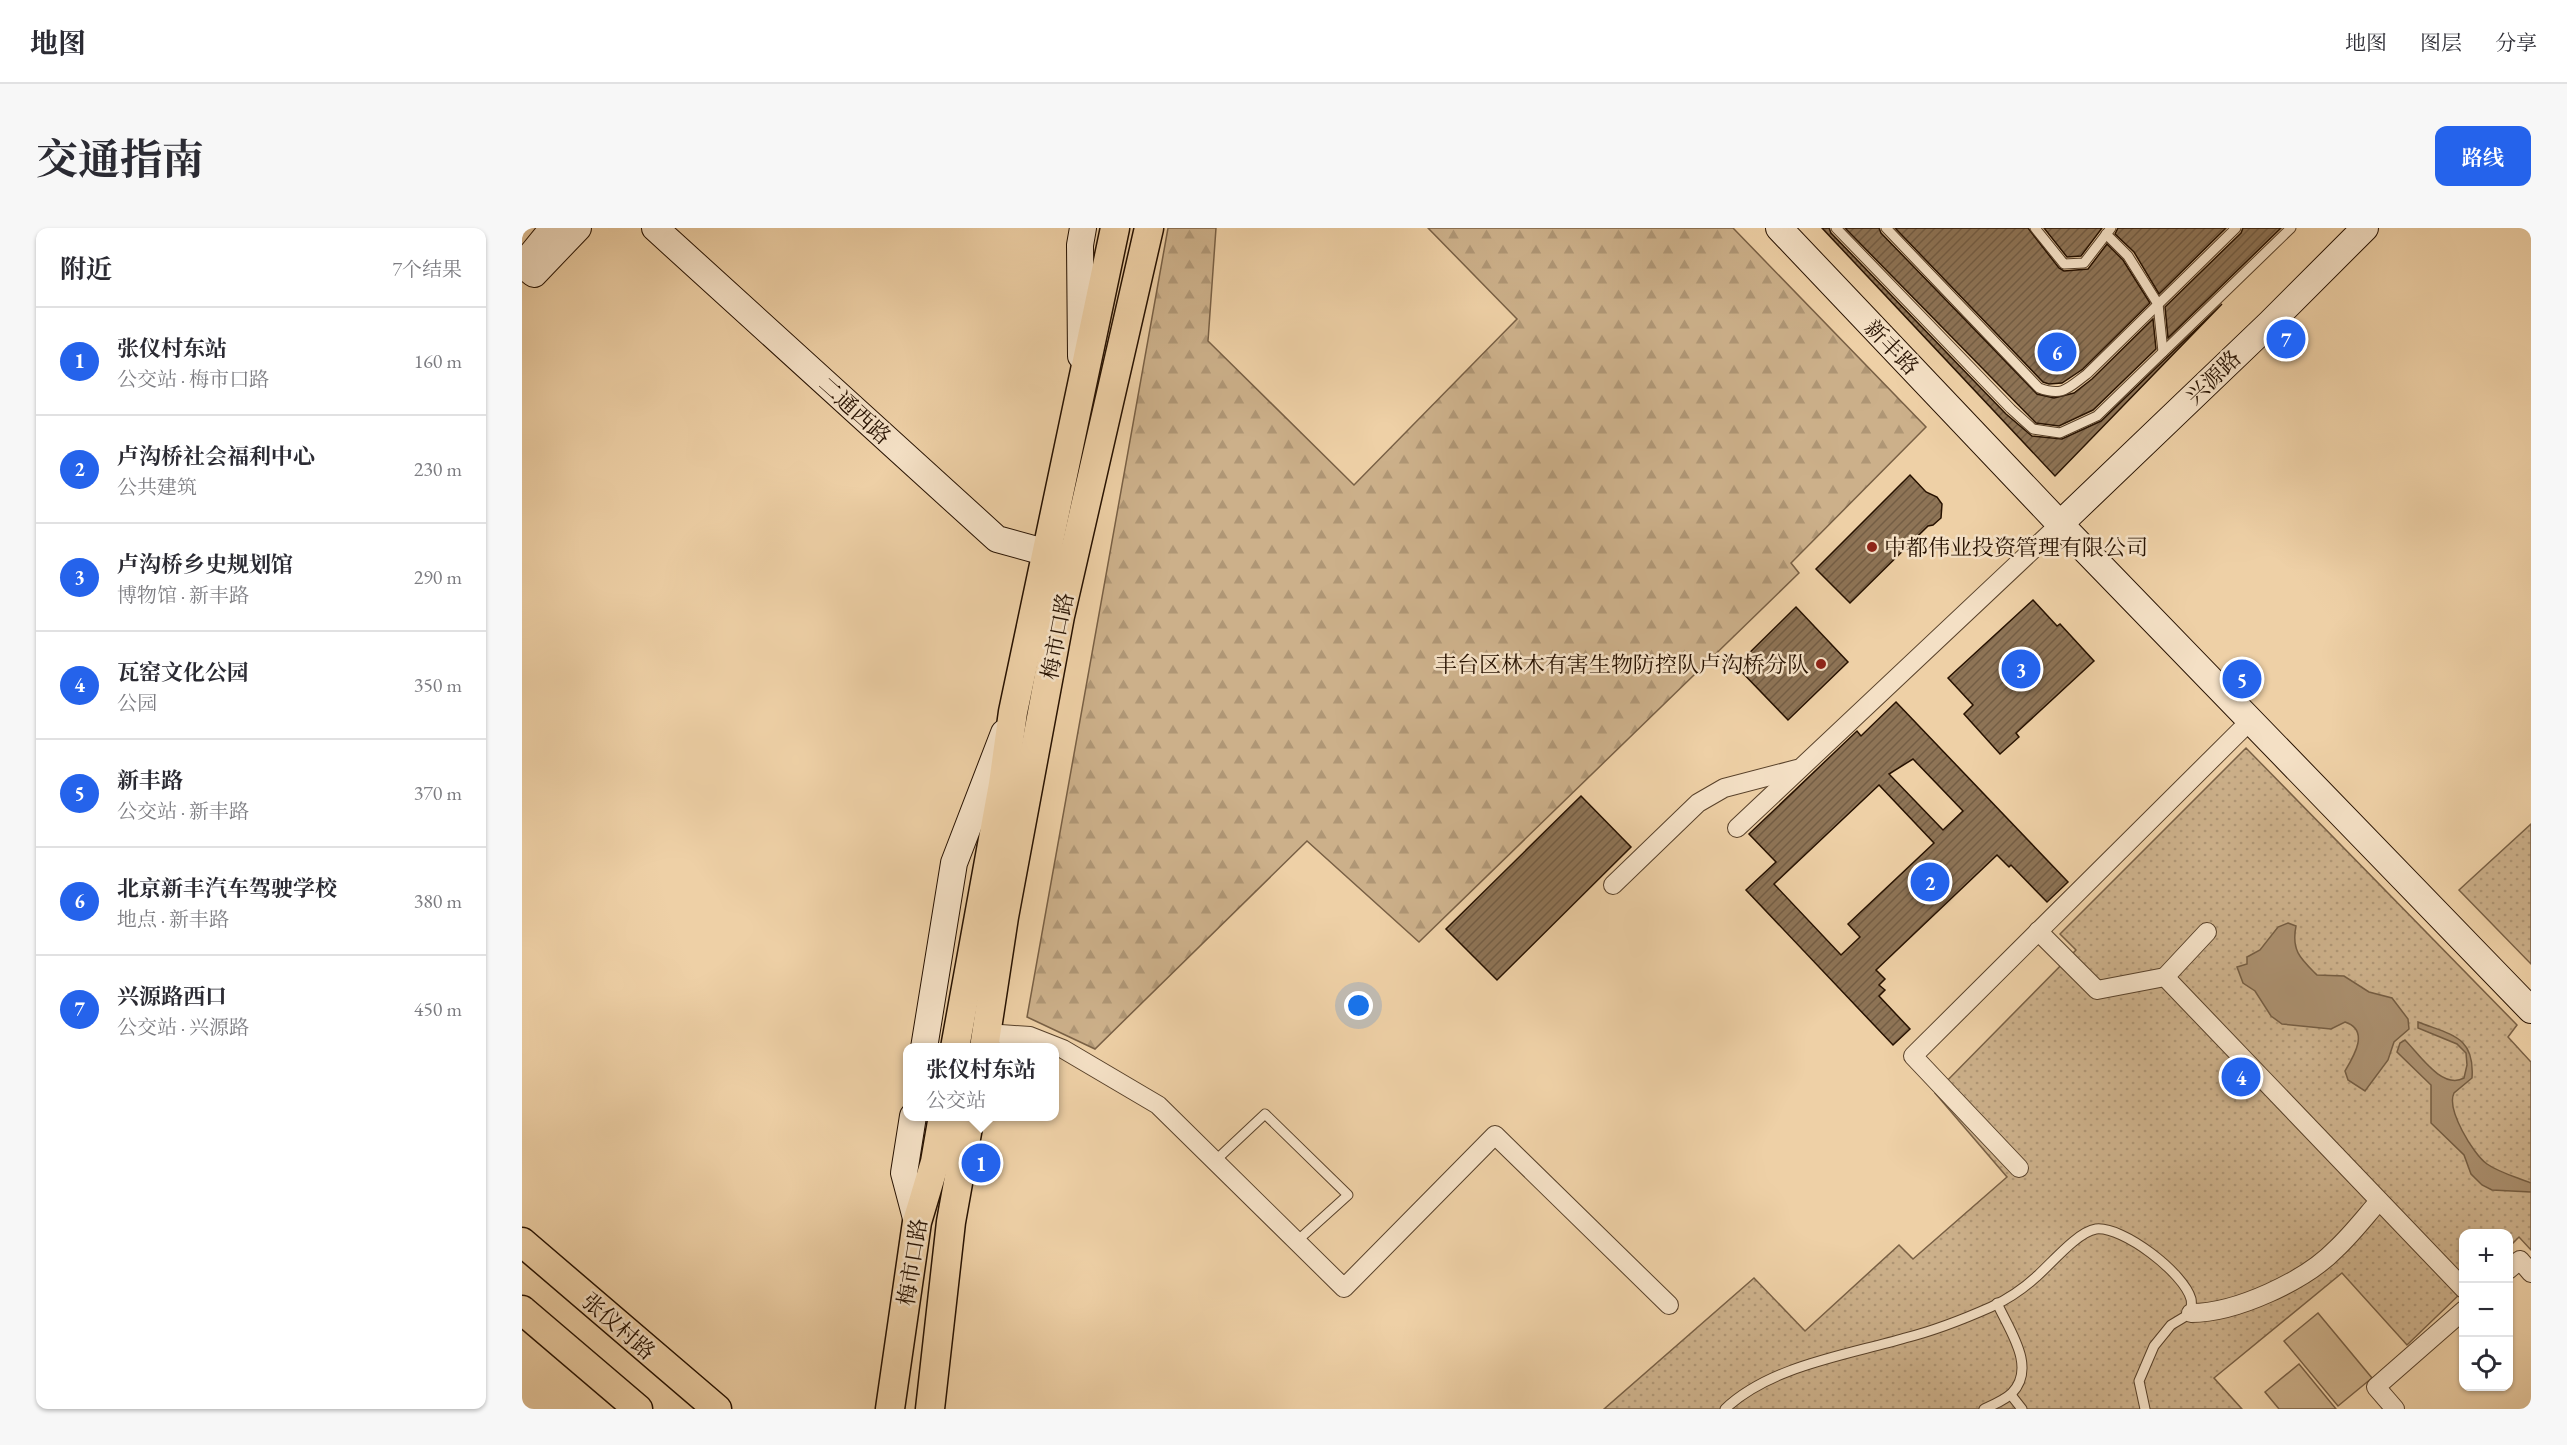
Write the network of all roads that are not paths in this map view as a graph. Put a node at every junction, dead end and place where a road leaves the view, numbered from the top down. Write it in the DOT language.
graph roads {
  1 [pos="553,228"];
  2 [pos="578,228"];
  3 [pos="655,228"];
  4 [pos="1083,228"];
  5 [pos="1115,228"];
  6 [pos="1149,228"];
  7 [pos="1779,228"];
  8 [pos="1836,228"];
  9 [pos="1886,228"];
  10 [pos="2035,228"];
  11 [pos="2236,228"];
  12 [pos="2291,228"];
  13 [pos="2365,228"];
  14 [pos="2108,231"];
  15 [pos="2158,304"];
  16 [pos="2163,352"];
  17 [pos="1082,382"];
  18 [pos="2060,524"];
  19 [pos="1045,553"];
  20 [pos="1072,560"];
  21 [pos="1013,712"];
  22 [pos="2251,720"];
  23 [pos="1799,769"];
  24 [pos="1737,828"];
  25 [pos="1614,885"];
  26 [pos="2038,931"];
  27 [pos="2207,932"];
  28 [pos="2165,977"];
  29 [pos="2531,1010"];
  30 [pos="985,1040"];
  31 [pos="925,1043"];
  32 [pos="956,1043"];
  33 [pos="1045,1043"];
  34 [pos="1059,1049"];
  35 [pos="912,1121"];
  36 [pos="942,1121"];
  37 [pos="969,1121"];
  38 [pos="1216,1160"];
  39 [pos="2019,1168"];
  40 [pos="2379,1201"];
  41 [pos="917,1222"];
  42 [pos="1297,1241"];
  43 [pos="522,1242"];
  44 [pos="2513,1266"];
  45 [pos="2531,1273"];
  46 [pos="2459,1285"];
  47 [pos="1997,1303"];
  48 [pos="1669,1305"];
  49 [pos="522,1310"];
  50 [pos="2191,1313"];
  51 [pos="2459,1314"];
  52 [pos="2011,1395"];
  53 [pos="638,1409"];
  54 [pos="717,1409"];
  55 [pos="890,1409"];
  56 [pos="930,1409"];
  57 [pos="1725,1409"];
  58 [pos="1984,1409"];
  59 [pos="2022,1409"];
  60 [pos="2145,1409"];
  61 [pos="2395,1409"];
  1 -- 2 [label="street"];
  3 -- 19 [label="street, 二通西路"];
  4 -- 17 [label="street"];
  5 -- 17 [label="main road, 梅市口路"];
  6 -- 20 [label="main road, 梅市口路"];
  7 -- 18 [label="street, 新丰路"];
  8 -- 16 [label="lane"];
  9 -- 15 [label="lane"];
  10 -- 14 [label="lane"];
  11 -- 15 [label="lane"];
  12 -- 16 [label="lane"];
  13 -- 18 [label="street, 兴源路"];
  14 -- 15 [label="lane"];
  15 -- 16 [label="lane"];
  17 -- 19 [label="main road, 梅市口路"];
  18 -- 22 [label="street, 新丰路"];
  18 -- 23 [label="street"];
  19 -- 20 [label="street, 二通西路"];
  19 -- 21 [label="main road, 梅市口路"];
  20 -- 30 [label="main road, 梅市口路"];
  21 -- 31 [label="street"];
  21 -- 32 [label="main road, 梅市口路"];
  22 -- 26 [label="street"];
  22 -- 29 [label="street, 新丰路"];
  23 -- 24 [label="street"];
  23 -- 25 [label="street"];
  26 -- 28 [label="street"];
  26 -- 39 [label="street"];
  27 -- 28 [label="street"];
  28 -- 40 [label="street"];
  30 -- 33 [label="street"];
  34 -- 38 [label="street"];
  35 -- 41 [label="street"];
  36 -- 41 [label="main road, 梅市口路"];
  37 -- 56 [label="main road, 梅市口路"];
  38 -- 42 [label="street"];
  38 -- 42 [label="lane"];
  40 -- 46 [label="street"];
  40 -- 50 [label="street"];
  41 -- 55 [label="main road, 梅市口路"];
  42 -- 48 [label="street"];
  43 -- 54 [label="main road, 张仪村路"];
  44 -- 45 [label="street"];
  47 -- 50 [label="lane"];
  47 -- 52 [label="lane"];
  47 -- 57 [label="lane"];
  49 -- 53 [label="main road"];
  50 -- 60 [label="lane"];
  51 -- 61 [label="street"];
  52 -- 58 [label="lane"];
  52 -- 59 [label="lane"];
}
